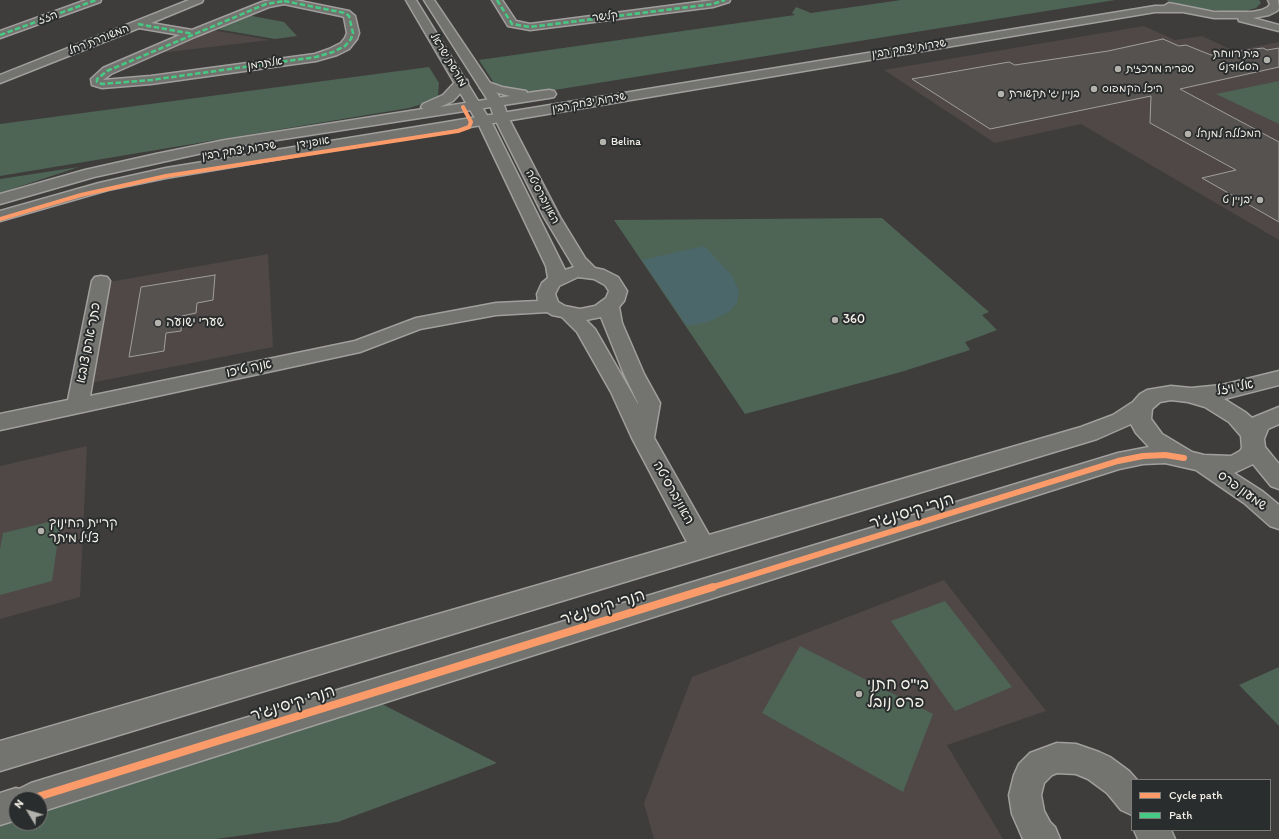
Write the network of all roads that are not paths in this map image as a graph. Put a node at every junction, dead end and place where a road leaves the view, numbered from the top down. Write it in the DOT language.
graph roads {
  1 [pos="96,0"];
  2 [pos="198,0"];
  3 [pos="411,0"];
  4 [pos="429,0"];
  5 [pos="497,0"];
  6 [pos="725,0"];
  7 [pos="1137,0"];
  8 [pos="1153,0"];
  9 [pos="1275,9"];
  10 [pos="1182,10"];
  11 [pos="1226,16"];
  12 [pos="138,24"];
  13 [pos="1279,28"];
  14 [pos="193,34"];
  15 [pos="0,35"];
  16 [pos="882,42"];
  17 [pos="0,79"];
  18 [pos="462,84"];
  19 [pos="485,85"];
  20 [pos="562,92"];
  21 [pos="546,94"];
  22 [pos="475,106"];
  23 [pos="499,110"];
  24 [pos="535,112"];
  25 [pos="382,120"];
  26 [pos="484,120"];
  27 [pos="508,132"];
  28 [pos="0,199"];
  29 [pos="0,216"];
  30 [pos="589,272"];
  31 [pos="101,281"];
  32 [pos="556,297"];
  33 [pos="609,306"];
  34 [pos="1279,378"];
  35 [pos="622,392"];
  36 [pos="1189,395"];
  37 [pos="649,403"];
  38 [pos="78,405"];
  39 [pos="1141,407"];
  40 [pos="1279,415"];
  41 [pos="0,422"];
  42 [pos="643,438"];
  43 [pos="1253,445"];
  44 [pos="1194,461"];
  45 [pos="1279,480"];
  46 [pos="1279,519"];
  47 [pos="703,547"];
  48 [pos="0,756"];
  49 [pos="48,794"];
  50 [pos="1131,798"];
  51 [pos="1152,831"];
  52 [pos="1043,839"];
  53 [pos="1158,839"];
  1 -- 15 [label="street, הזז"];
  2 -- 12 [label="street, המשוררת רחל"];
  3 -- 18 [label="street, מורשת ישראל"];
  4 -- 19 [label="street, מורשת ישראל"];
  5 -- 6 [label="street, קלישר"];
  7 -- 16 [label="street, שדרות יצחק רבין"];
  8 -- 10 [label="street"];
  9 -- 11 [label="street"];
  10 -- 11 [label="street"];
  10 -- 24 [label="street, שדרות יצחק רבין"];
  11 -- 13 [label="street"];
  12 -- 14 [label="street"];
  12 -- 17 [label="street, המשוררת רחל"];
  14 -- 14 [label="street, אלתרמן"];
  18 -- 22 [label="street, מורשת ישראל"];
  18 -- 25 [label="street"];
  19 -- 21 [label="street"];
  19 -- 23 [label="street, מורשת ישראל"];
  20 -- 21 [label="street, שדרות יצחק רבין"];
  21 -- 23 [label="street, שדרות יצחק רבין"];
  22 -- 23 [label="street, שדרות יצחק רבין"];
  22 -- 25 [label="street, שדרות יצחק רבין"];
  22 -- 26 [label="street, מורשת ישראל"];
  23 -- 24 [label="street, שדרות יצחק רבין"];
  23 -- 26 [label="street, שדרות יצחק רבין"];
  23 -- 27 [label="street, האוניברסיטה"];
  24 -- 27 [label="street"];
  25 -- 28 [label="street, שדרות יצחק רבין"];
  26 -- 29 [label="street, שדרות יצחק רבין"];
  26 -- 32 [label="street, האוניברסיטה"];
  27 -- 30 [label="street, האוניברסיטה"];
  30 -- 32 [label="street"];
  30 -- 33 [label="street"];
  31 -- 38 [label="street, כתר ארם צובא"];
  32 -- 33 [label="street, אנה טיכו"];
  32 -- 35 [label="street, האוניברסיטה"];
  32 -- 38 [label="street, אנה טיכו"];
  33 -- 37 [label="street"];
  34 -- 36 [label="street, אלי ויזל"];
  35 -- 37 [label="street"];
  35 -- 42 [label="street, האוניברסיטה"];
  36 -- 39 [label="street, הנרי קיסינג'ר"];
  36 -- 43 [label="street"];
  37 -- 42 [label="street"];
  38 -- 41 [label="street, אנה טיכו"];
  39 -- 44 [label="street, שמעון פרס"];
  39 -- 47 [label="street, הנרי קיסינג'ר"];
  40 -- 43 [label="street"];
  42 -- 47 [label="street, האוניברסיטה"];
  43 -- 44 [label="street, הנרי קיסינג'ר"];
  43 -- 45 [label="street"];
  44 -- 46 [label="street, שמעון פרס"];
  44 -- 49 [label="street, הנרי קיסינג'ר"];
  47 -- 48 [label="street, הנרי קיסינג'ר"];
  50 -- 52 [label="street"];
  51 -- 53 [label="street"];
}
